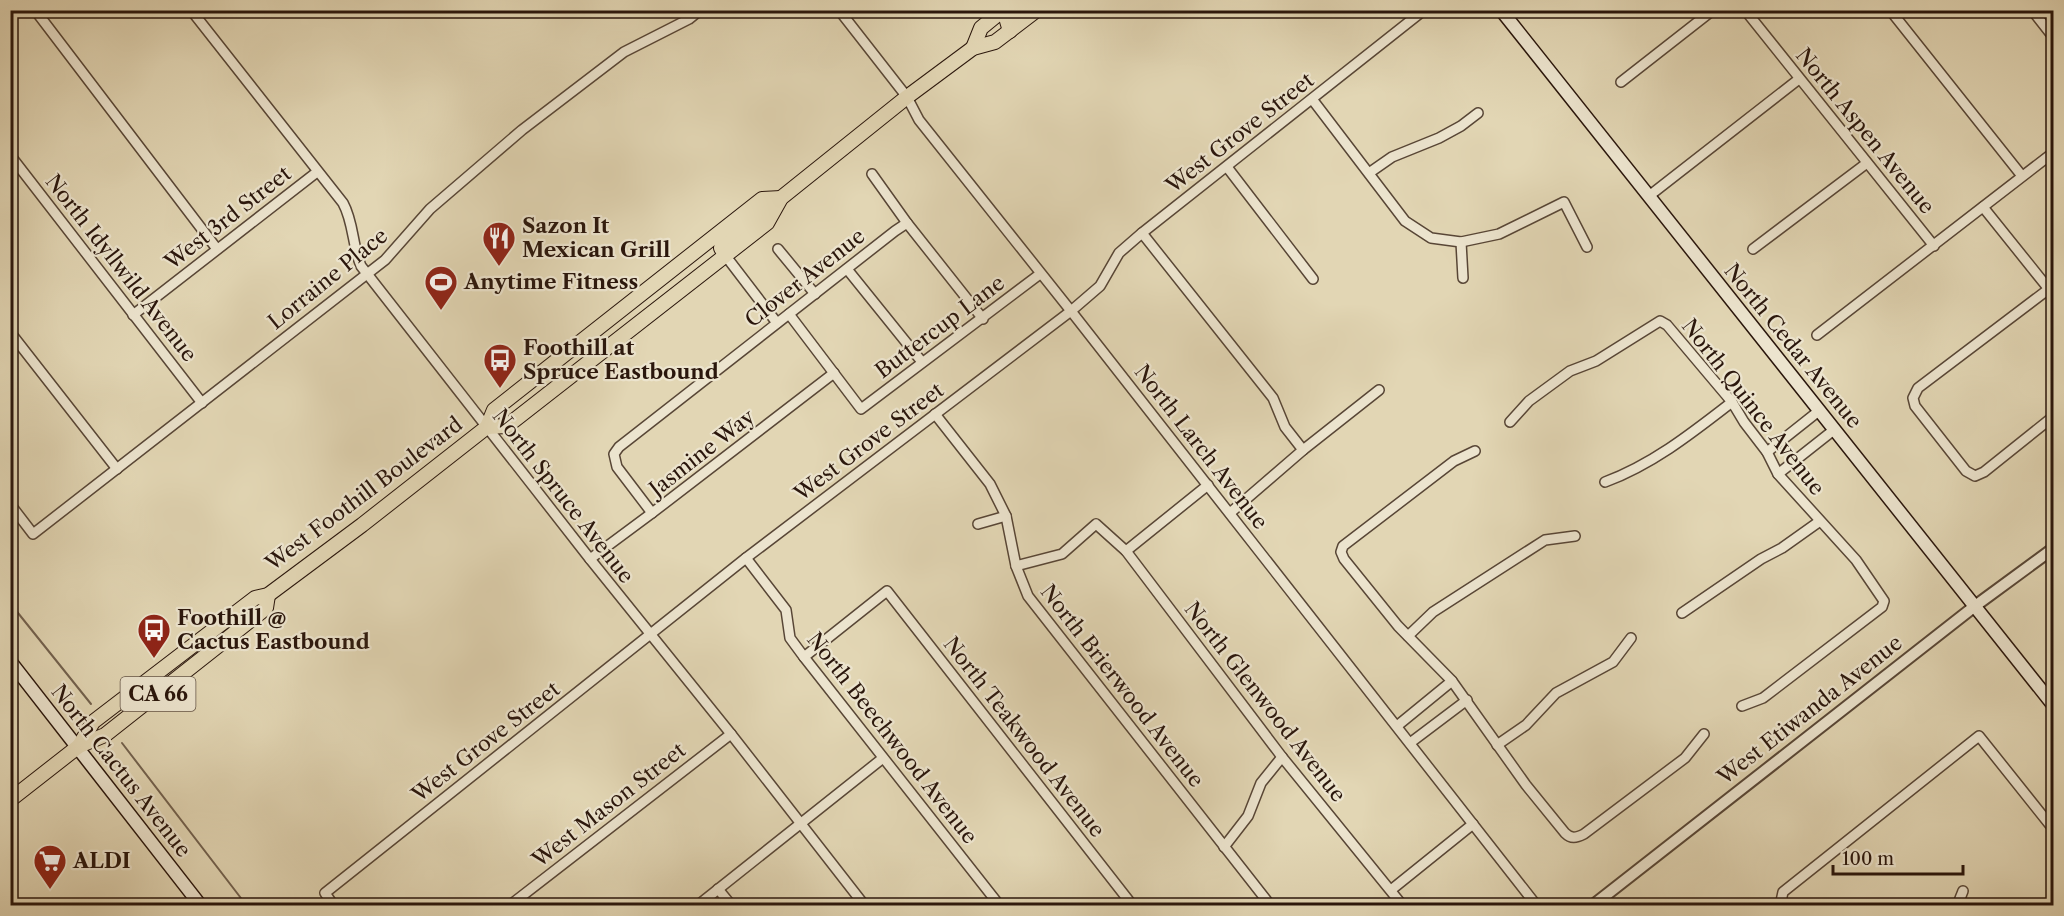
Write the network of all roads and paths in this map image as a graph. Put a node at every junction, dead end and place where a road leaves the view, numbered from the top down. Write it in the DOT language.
graph roads {
  1 [pos="35,10"];
  2 [pos="191,10"];
  3 [pos="683,10"];
  4 [pos="700,10"];
  5 [pos="839,10"];
  6 [pos="1003,10"];
  7 [pos="1018,10"];
  8 [pos="1037,10"];
  9 [pos="1424,10"];
  10 [pos="1501,10"];
  11 [pos="1713,10"];
  12 [pos="1745,10"];
  13 [pos="1890,10"];
  14 [pos="2032,10"];
  15 [pos="689,19"];
  16 [pos="1010,31"];
  17 [pos="2054,38"];
  18 [pos="973,48"];
  19 [pos="1799,79"];
  20 [pos="1621,82"];
  21 [pos="907,97"];
  22 [pos="1312,99"];
  23 [pos="1478,113"];
  24 [pos="2054,152"];
  25 [pos="10,155"];
  26 [pos="1867,163"];
  27 [pos="1227,167"];
  28 [pos="317,172"];
  29 [pos="1369,173"];
  30 [pos="872,174"];
  31 [pos="2022,176"];
  32 [pos="1648,196"];
  33 [pos="781,198"];
  34 [pos="1983,207"];
  35 [pos="907,224"];
  36 [pos="1142,233"];
  37 [pos="1461,242"];
  38 [pos="1934,246"];
  39 [pos="1587,247"];
  40 [pos="217,249"];
  41 [pos="778,249"];
  42 [pos="1753,249"];
  43 [pos="725,255"];
  44 [pos="847,269"];
  45 [pos="367,273"];
  46 [pos="1040,274"];
  47 [pos="1463,278"];
  48 [pos="1313,279"];
  49 [pos="2051,287"];
  50 [pos="815,294"];
  51 [pos="1071,311"];
  52 [pos="789,314"];
  53 [pos="133,315"];
  54 [pos="982,319"];
  55 [pos="777,323"];
  56 [pos="10,332"];
  57 [pos="1817,335"];
  58 [pos="922,362"];
  59 [pos="834,373"];
  60 [pos="1379,390"];
  61 [pos="1732,402"];
  62 [pos="202,404"];
  63 [pos="1820,410"];
  64 [pos="935,414"];
  65 [pos="2054,416"];
  66 [pos="1510,422"];
  67 [pos="487,427"];
  68 [pos="1835,429"];
  69 [pos="1303,450"];
  70 [pos="1475,451"];
  71 [pos="1767,452"];
  72 [pos="117,469"];
  73 [pos="1778,474"];
  74 [pos="1605,482"];
  75 [pos="1208,485"];
  76 [pos="10,504"];
  77 [pos="652,513"];
  78 [pos="1230,513"];
  79 [pos="1006,516"];
  80 [pos="1820,521"];
  81 [pos="978,524"];
  82 [pos="1575,536"];
  83 [pos="2054,548"];
  84 [pos="1126,551"];
  85 [pos="746,558"];
  86 [pos="590,559"];
  87 [pos="1016,566"];
  88 [pos="1975,606"];
  89 [pos="1682,613"];
  90 [pos="649,635"];
  91 [pos="1408,636"];
  92 [pos="1630,638"];
  93 [pos="804,657"];
  94 [pos="10,661"];
  95 [pos="1452,681"];
  96 [pos="1467,700"];
  97 [pos="1742,706"];
  98 [pos="2054,706"];
  99 [pos="1397,726"];
  100 [pos="731,734"];
  101 [pos="1704,734"];
  102 [pos="1410,743"];
  103 [pos="1497,745"];
  104 [pos="79,747"];
  105 [pos="1282,757"];
  106 [pos="883,758"];
  107 [pos="10,800"];
  108 [pos="801,824"];
  109 [pos="1473,824"];
  110 [pos="2054,830"];
  111 [pos="1224,847"];
  112 [pos="718,889"];
  113 [pos="1392,890"];
  114 [pos="1963,891"];
  115 [pos="1607,901"];
  116 [pos="199,905"];
  117 [pos="334,906"];
  118 [pos="509,906"];
  119 [pos="697,906"];
  120 [pos="732,906"];
  121 [pos="866,906"];
  122 [pos="1000,906"];
  123 [pos="1133,906"];
  124 [pos="1271,906"];
  125 [pos="1403,906"];
  126 [pos="1537,906"];
  127 [pos="1592,906"];
  128 [pos="1780,906"];
  129 [pos="1957,906"];
  1 -- 40 [label="street"];
  2 -- 28 [label="street, North Spruce Avenue"];
  3 -- 15 [label="street"];
  4 -- 15 [label="street, Lorraine Place"];
  5 -- 21 [label="street, North Larch Avenue"];
  6 -- 18 [label="main road, West Foothill Boulevard"];
  7 -- 16 [label="main road"];
  8 -- 16 [label="main road, West Foothill Boulevard"];
  9 -- 22 [label="street, West Grove Street"];
  10 -- 32 [label="main road, North Cedar Avenue"];
  11 -- 20 [label="street"];
  12 -- 19 [label="street, North Aspen Avenue"];
  13 -- 31 [label="street"];
  14 -- 17 [label="street"];
  15 -- 45 [label="street, Lorraine Place"];
  16 -- 18 [label="main road, West Foothill Boulevard"];
  18 -- 21 [label="main road, West Foothill Boulevard"];
  19 -- 26 [label="street, North Aspen Avenue"];
  19 -- 32 [label="street"];
  21 -- 33 [label="main road, West Foothill Boulevard"];
  21 -- 46 [label="street, North Larch Avenue"];
  22 -- 27 [label="street, West Grove Street"];
  22 -- 29 [label="street"];
  23 -- 29 [label="street"];
  24 -- 31 [label="street"];
  25 -- 53 [label="street, North Idyllwild Avenue"];
  26 -- 38 [label="street, North Aspen Avenue"];
  26 -- 42 [label="street"];
  27 -- 36 [label="street, West Grove Street"];
  27 -- 48 [label="street"];
  28 -- 40 [label="street, West 3rd Street"];
  28 -- 45 [label="street, North Spruce Avenue"];
  29 -- 37 [label="street"];
  30 -- 35 [label="street"];
  31 -- 34 [label="street"];
  32 -- 63 [label="main road, North Cedar Avenue"];
  33 -- 43 [label="main road, West Foothill Boulevard"];
  33 -- 67 [label="main road, West Foothill Boulevard"];
  34 -- 38 [label="street"];
  34 -- 49 [label="street"];
  35 -- 44 [label="street, Clover Avenue"];
  35 -- 54 [label="street"];
  36 -- 51 [label="street, West Grove Street"];
  36 -- 69 [label="street"];
  37 -- 39 [label="street"];
  37 -- 47 [label="street"];
  38 -- 57 [label="street"];
  40 -- 53 [label="street, West 3rd Street"];
  41 -- 50 [label="street"];
  43 -- 55 [label="street"];
  43 -- 67 [label="main road, West Foothill Boulevard"];
  44 -- 50 [label="street, Clover Avenue"];
  44 -- 58 [label="street"];
  45 -- 62 [label="street, Lorraine Place"];
  45 -- 67 [label="street, North Spruce Avenue"];
  46 -- 51 [label="street, North Larch Avenue"];
  46 -- 54 [label="street, Buttercup Lane"];
  49 -- 65 [label="street"];
  50 -- 52 [label="street, Clover Avenue"];
  51 -- 64 [label="street, West Grove Street"];
  51 -- 75 [label="street, North Larch Avenue"];
  52 -- 55 [label="street, Clover Avenue"];
  52 -- 59 [label="street"];
  53 -- 62 [label="street, North Idyllwild Avenue"];
  54 -- 58 [label="street, Buttercup Lane"];
  55 -- 77 [label="street, Clover Avenue"];
  56 -- 72 [label="street"];
  58 -- 59 [label="street, Buttercup Lane"];
  59 -- 77 [label="street, Jasmine Way"];
  60 -- 69 [label="street"];
  61 -- 66 [label="street, North Quince Avenue"];
  61 -- 71 [label="street, North Quince Avenue"];
  61 -- 74 [label="street"];
  62 -- 72 [label="street, Lorraine Place"];
  63 -- 68 [label="main road, North Cedar Avenue"];
  63 -- 71 [label="street"];
  64 -- 79 [label="street, North Brierwood Avenue"];
  64 -- 85 [label="street, West Grove Street"];
  67 -- 86 [label="street, North Spruce Avenue"];
  67 -- 104 [label="main road, West Foothill Boulevard / CA 66"];
  68 -- 73 [label="street"];
  68 -- 88 [label="main road, North Cedar Avenue"];
  69 -- 78 [label="street"];
  70 -- 91 [label="street"];
  71 -- 73 [label="street, North Quince Avenue"];
  72 -- 76 [label="street, Lorraine Place"];
  73 -- 80 [label="street, North Quince Avenue"];
  75 -- 78 [label="street, North Larch Avenue"];
  75 -- 84 [label="street"];
  77 -- 86 [label="street, Jasmine Way"];
  78 -- 99 [label="street, North Larch Avenue"];
  79 -- 81 [label="street"];
  79 -- 87 [label="street, North Brierwood Avenue"];
  80 -- 89 [label="street"];
  80 -- 97 [label="street, North Quince Avenue"];
  82 -- 91 [label="street"];
  83 -- 88 [label="street, West Etiwanda Avenue"];
  84 -- 87 [label="street, North Glenwood Avenue"];
  84 -- 105 [label="street, North Glenwood Avenue"];
  85 -- 90 [label="street, West Grove Street"];
  85 -- 93 [label="street, North Beechwood Avenue"];
  86 -- 90 [label="street, North Spruce Avenue"];
  87 -- 111 [label="street, North Brierwood Avenue"];
  88 -- 98 [label="main road, North Cedar Avenue"];
  88 -- 115 [label="street, West Etiwanda Avenue"];
  90 -- 100 [label="street, North Spruce Avenue"];
  90 -- 117 [label="street, West Grove Street"];
  91 -- 95 [label="street"];
  92 -- 103 [label="street"];
  93 -- 106 [label="street, North Beechwood Avenue"];
  93 -- 123 [label="street, North Teakwood Avenue"];
  94 -- 104 [label="main road, North Cactus Avenue"];
  95 -- 96 [label="street"];
  95 -- 99 [label="street"];
  96 -- 102 [label="street"];
  96 -- 103 [label="street"];
  99 -- 102 [label="street, North Larch Avenue"];
  100 -- 108 [label="street, North Spruce Avenue"];
  100 -- 118 [label="street, West Mason Street"];
  101 -- 103 [label="street"];
  102 -- 109 [label="street, North Larch Avenue"];
  104 -- 107 [label="main road, West Foothill Boulevard"];
  104 -- 116 [label="main road, North Cactus Avenue"];
  105 -- 111 [label="street"];
  105 -- 113 [label="street, North Glenwood Avenue"];
  106 -- 108 [label="street"];
  106 -- 122 [label="street, North Beechwood Avenue"];
  108 -- 112 [label="street"];
  108 -- 121 [label="street, North Spruce Avenue"];
  109 -- 113 [label="street"];
  109 -- 126 [label="street, North Larch Avenue"];
  110 -- 128 [label="street"];
  111 -- 124 [label="street, North Brierwood Avenue"];
  112 -- 119 [label="street"];
  112 -- 120 [label="street"];
  113 -- 125 [label="street, North Glenwood Avenue"];
  114 -- 129 [label="street"];
  115 -- 127 [label="street, West Etiwanda Avenue"];
}
